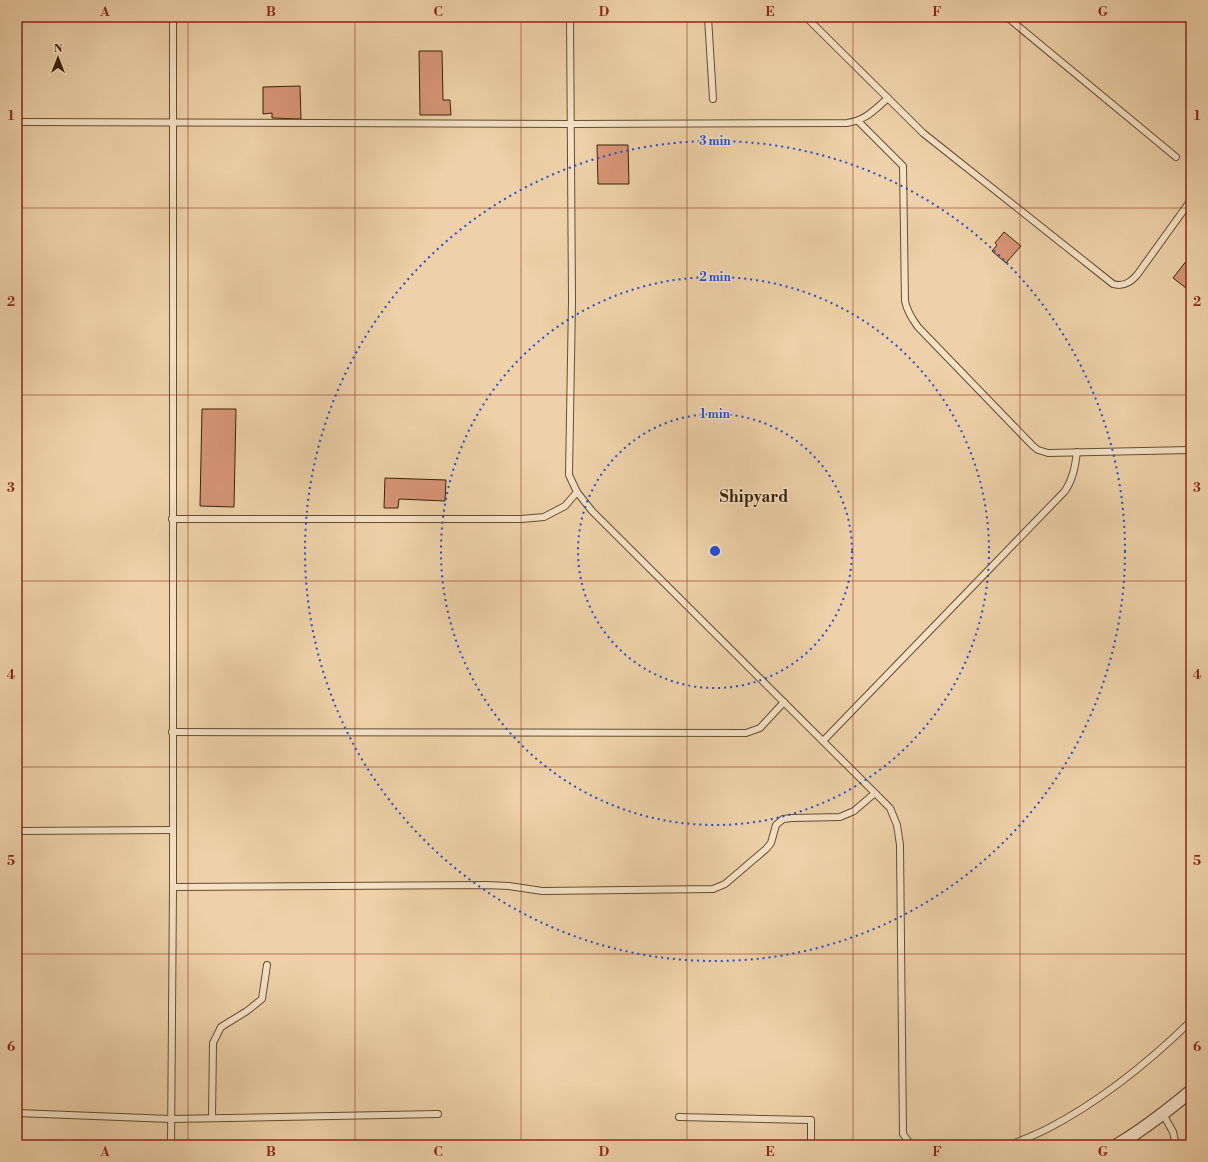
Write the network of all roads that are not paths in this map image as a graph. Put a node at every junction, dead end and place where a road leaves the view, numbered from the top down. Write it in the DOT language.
graph roads {
  1 [pos="173,17"];
  2 [pos="570,17"];
  3 [pos="708,17"];
  4 [pos="806,17"];
  5 [pos="1007,17"];
  6 [pos="888,98"];
  7 [pos="713,99"];
  8 [pos="858,121"];
  9 [pos="17,122"];
  10 [pos="173,123"];
  11 [pos="570,124"];
  12 [pos="1176,157"];
  13 [pos="1190,202"];
  14 [pos="1191,450"];
  15 [pos="1078,452"];
  16 [pos="577,492"];
  17 [pos="172,519"];
  18 [pos="784,702"];
  19 [pos="172,732"];
  20 [pos="823,741"];
  21 [pos="875,793"];
  22 [pos="172,830"];
  23 [pos="17,831"];
  24 [pos="173,887"];
  25 [pos="267,965"];
  26 [pos="1191,1021"];
  27 [pos="1191,1090"];
  28 [pos="17,1112"];
  29 [pos="438,1114"];
  30 [pos="1163,1114"];
  31 [pos="212,1118"];
  32 [pos="679,1118"];
  33 [pos="171,1119"];
  34 [pos="171,1145"];
  35 [pos="811,1145"];
  36 [pos="911,1145"];
  37 [pos="1010,1145"];
  38 [pos="1117,1145"];
  39 [pos="1176,1145"];
  1 -- 10 [label="lane"];
  2 -- 11 [label="lane"];
  3 -- 7 [label="lane"];
  4 -- 6 [label="lane"];
  5 -- 12 [label="lane"];
  6 -- 8 [label="lane"];
  6 -- 13 [label="lane"];
  8 -- 11 [label="lane"];
  8 -- 15 [label="lane"];
  9 -- 10 [label="lane"];
  10 -- 11 [label="lane"];
  10 -- 17 [label="lane"];
  11 -- 16 [label="lane"];
  14 -- 15 [label="lane"];
  15 -- 20 [label="lane"];
  16 -- 17 [label="lane"];
  16 -- 18 [label="lane"];
  17 -- 19 [label="lane"];
  18 -- 19 [label="lane"];
  18 -- 20 [label="lane"];
  19 -- 22 [label="lane"];
  20 -- 21 [label="lane"];
  21 -- 24 [label="lane"];
  21 -- 36 [label="lane"];
  22 -- 23 [label="lane"];
  22 -- 24 [label="lane"];
  24 -- 33 [label="lane"];
  25 -- 31 [label="lane"];
  26 -- 37 [label="lane"];
  27 -- 30 [label="street"];
  28 -- 33 [label="lane"];
  29 -- 31 [label="lane"];
  30 -- 38 [label="street"];
  30 -- 39 [label="lane"];
  31 -- 33 [label="lane"];
  32 -- 35 [label="lane"];
  33 -- 34 [label="lane"];
}
